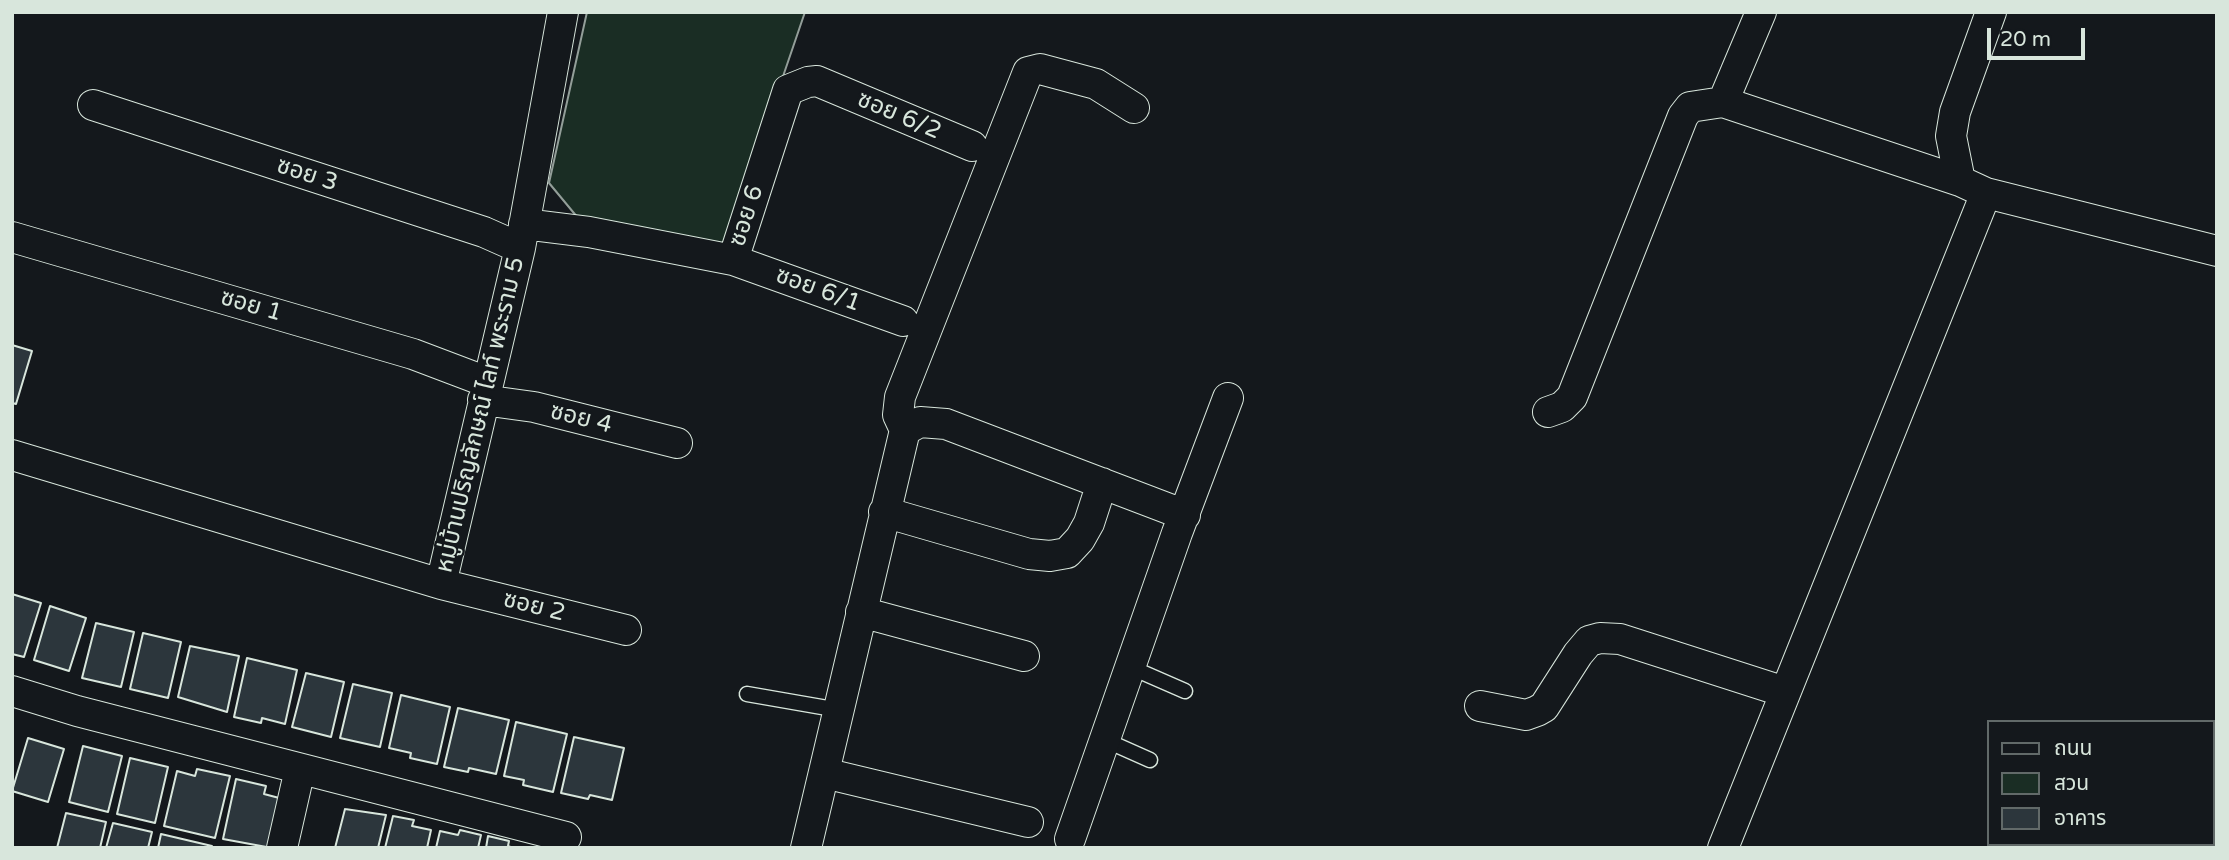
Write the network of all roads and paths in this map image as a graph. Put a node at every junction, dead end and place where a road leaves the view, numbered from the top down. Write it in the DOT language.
graph roads {
  1 [pos="1761,12"];
  2 [pos="1991,12"];
  3 [pos="559,14"];
  4 [pos="827,85"];
  5 [pos="1723,102"];
  6 [pos="93,105"];
  7 [pos="1133,108"];
  8 [pos="972,146"];
  9 [pos="1973,187"];
  10 [pos="522,236"];
  11 [pos="12,237"];
  12 [pos="2215,246"];
  13 [pos="733,260"];
  14 [pos="903,321"];
  15 [pos="485,391"];
  16 [pos="1228,398"];
  17 [pos="1548,412"];
  18 [pos="905,430"];
  19 [pos="677,443"];
  20 [pos="12,456"];
  21 [pos="1102,483"];
  22 [pos="884,512"];
  23 [pos="1185,515"];
  24 [pos="441,584"];
  25 [pos="861,612"];
  26 [pos="626,630"];
  27 [pos="1024,656"];
  28 [pos="1130,667"];
  29 [pos="12,691"];
  30 [pos="1185,691"];
  31 [pos="1786,692"];
  32 [pos="747,694"];
  33 [pos="1480,706"];
  34 [pos="839,710"];
  35 [pos="1105,740"];
  36 [pos="1150,760"];
  37 [pos="300,769"];
  38 [pos="824,773"];
  39 [pos="1028,822"];
  40 [pos="566,837"];
  41 [pos="1070,839"];
  42 [pos="1725,847"];
  43 [pos="282,848"];
  44 [pos="806,848"];
  1 -- 5 [label="street"];
  2 -- 9 [label="street"];
  3 -- 10 [label="street, หมู่บ้านปริญลักษณ์ ไลท์ พระราม 5"];
  4 -- 8 [label="street, ซอย 6/2"];
  4 -- 13 [label="street, ซอย 6"];
  5 -- 9 [label="street"];
  5 -- 17 [label="street"];
  6 -- 10 [label="street, ซอย 3"];
  7 -- 18 [label="street"];
  9 -- 12 [label="street"];
  9 -- 31 [label="street"];
  10 -- 13 [label="street, ซอย 6"];
  10 -- 15 [label="street, หมู่บ้านปริญลักษณ์ ไลท์ พระราม 5"];
  11 -- 15 [label="street, ซอย 1"];
  13 -- 14 [label="street, ซอย 6/1"];
  15 -- 19 [label="street, ซอย 4"];
  15 -- 24 [label="street, หมู่บ้านปริญลักษณ์ ไลท์ พระราม 5"];
  16 -- 23 [label="street"];
  18 -- 21 [label="street"];
  18 -- 22 [label="street"];
  20 -- 24 [label="street, หมู่บ้านปริญลักษณ์ ไลท์ พระราม 5"];
  21 -- 22 [label="street"];
  21 -- 23 [label="street"];
  22 -- 25 [label="street"];
  23 -- 28 [label="street"];
  24 -- 26 [label="street, ซอย 2"];
  25 -- 27 [label="street"];
  25 -- 34 [label="street"];
  28 -- 30 [label="lane"];
  28 -- 35 [label="street"];
  29 -- 37 [label="street"];
  31 -- 33 [label="street"];
  31 -- 42 [label="street"];
  32 -- 34 [label="lane"];
  34 -- 38 [label="street"];
  35 -- 36 [label="lane"];
  35 -- 41 [label="street"];
  37 -- 40 [label="street"];
  37 -- 43 [label="street"];
  38 -- 39 [label="street"];
  38 -- 44 [label="street"];
}
